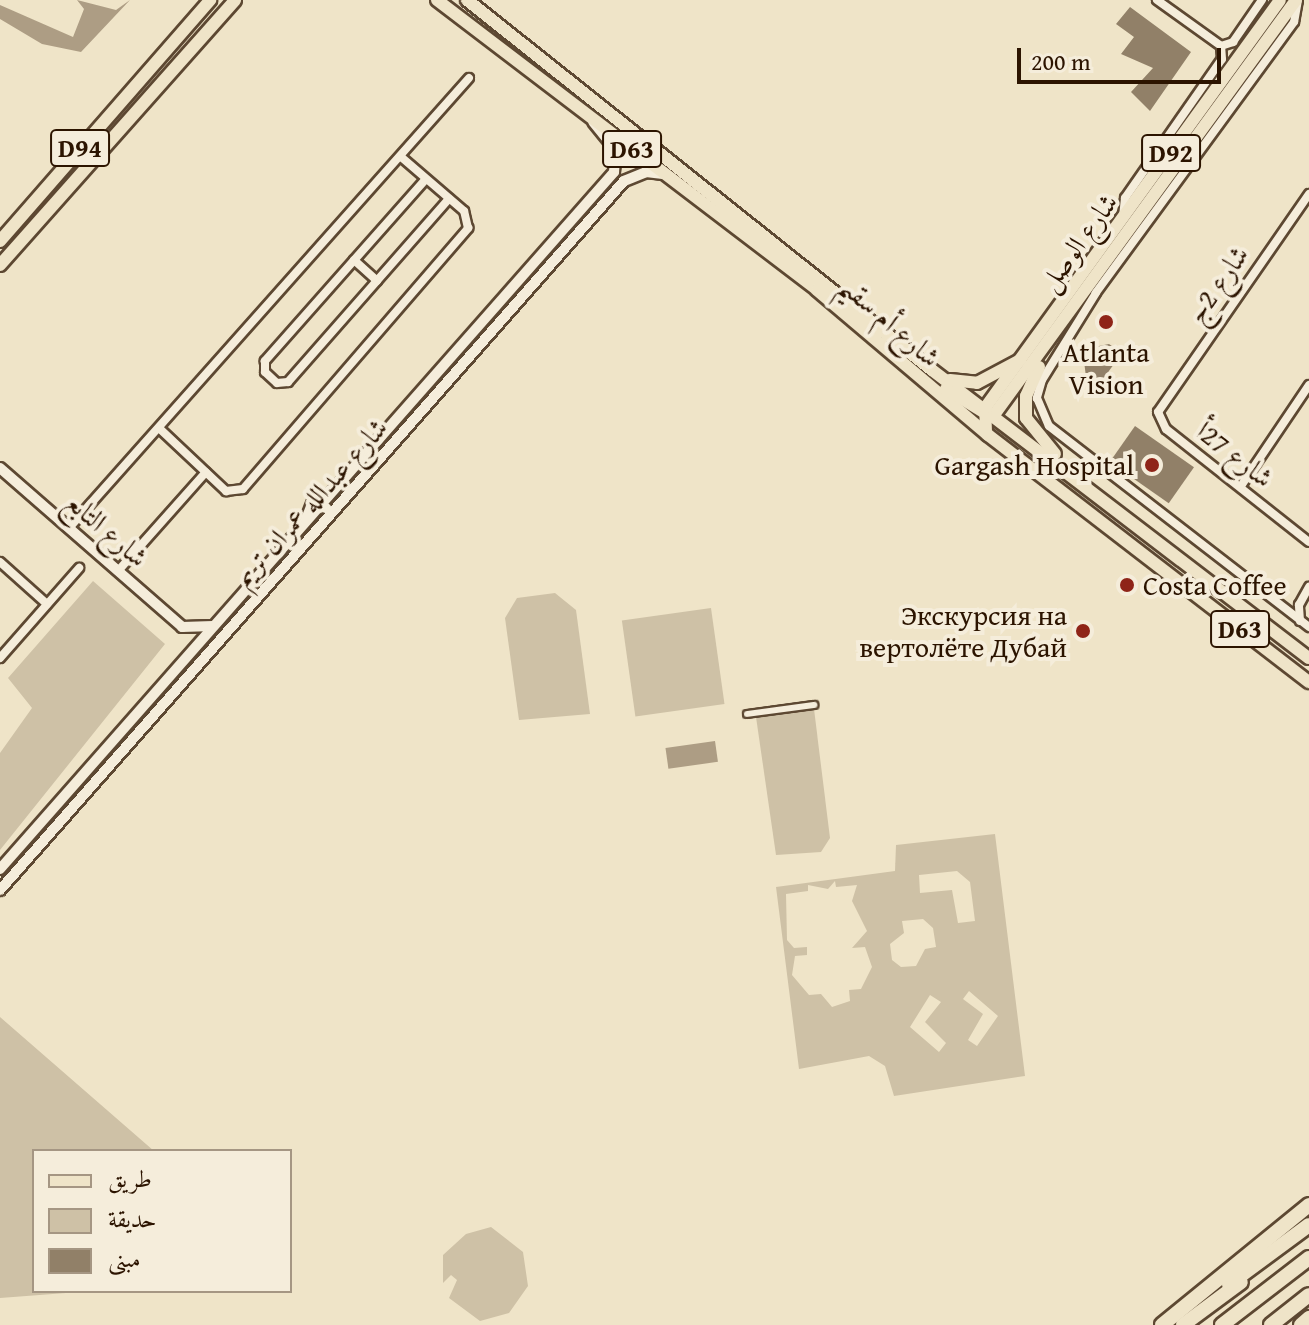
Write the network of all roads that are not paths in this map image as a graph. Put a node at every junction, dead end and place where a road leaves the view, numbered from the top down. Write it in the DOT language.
graph roads {
  1 [pos="210,0"];
  2 [pos="234,0"];
  3 [pos="437,0"];
  4 [pos="467,0"];
  5 [pos="1159,0"];
  6 [pos="1262,0"];
  7 [pos="1280,0"];
  8 [pos="1297,0"];
  9 [pos="1221,46"];
  10 [pos="1216,67"];
  11 [pos="469,78"];
  12 [pos="1219,86"];
  13 [pos="592,120"];
  14 [pos="102,150"];
  15 [pos="398,158"];
  16 [pos="71,159"];
  17 [pos="668,175"];
  18 [pos="423,178"];
  19 [pos="1172,188"];
  20 [pos="1154,194"];
  21 [pos="1309,194"];
  22 [pos="449,199"];
  23 [pos="1123,219"];
  24 [pos="0,241"];
  25 [pos="354,260"];
  26 [pos="0,265"];
  27 [pos="377,281"];
  28 [pos="1057,330"];
  29 [pos="894,355"];
  30 [pos="1020,360"];
  31 [pos="932,370"];
  32 [pos="1309,385"];
  33 [pos="1162,400"];
  34 [pos="982,410"];
  35 [pos="158,431"];
  36 [pos="988,435"];
  37 [pos="0,468"];
  38 [pos="206,472"];
  39 [pos="1068,473"];
  40 [pos="1079,482"];
  41 [pos="1238,484"];
  42 [pos="323,503"];
  43 [pos="71,530"];
  44 [pos="1306,538"];
  45 [pos="0,562"];
  46 [pos="79,568"];
  47 [pos="118,571"];
  48 [pos="271,583"];
  49 [pos="1309,587"];
  50 [pos="1301,597"];
  51 [pos="47,604"];
  52 [pos="1280,605"];
  53 [pos="1300,621"];
  54 [pos="215,625"];
  55 [pos="182,627"];
  56 [pos="1309,627"];
  57 [pos="0,658"];
  58 [pos="1309,658"];
  59 [pos="184,660"];
  60 [pos="1309,682"];
  61 [pos="814,705"];
  62 [pos="747,714"];
  63 [pos="0,869"];
  64 [pos="0,890"];
  65 [pos="1309,1205"];
  66 [pos="1309,1212"];
  67 [pos="1309,1223"];
  68 [pos="1288,1233"];
  69 [pos="1309,1258"];
  70 [pos="1309,1295"];
  71 [pos="1162,1325"];
  72 [pos="1173,1325"];
  73 [pos="1183,1325"];
  74 [pos="1222,1325"];
  75 [pos="1271,1325"];
  1 -- 16 [label="main road, D94"];
  2 -- 14 [label="main road, D94"];
  3 -- 13 [label="main road, شارع أم سقيم / D63"];
  4 -- 31 [label="main road, شارع أم سقيم / D63"];
  5 -- 9 [label="street"];
  6 -- 9 [label="street"];
  7 -- 12 [label="main road, شارع الوصل / D92"];
  8 -- 19 [label="street"];
  8 -- 20 [label="main road, شارع الوصل / D92"];
  9 -- 10 [label="street"];
  10 -- 12 [label="main road"];
  10 -- 23 [label="street"];
  11 -- 15 [label="street"];
  12 -- 23 [label="main road, شارع الوصل / D92"];
  13 -- 17 [label="main road, شارع أم سقيم / D63"];
  13 -- 42 [label="street, شارع عبدالله عمران تريم"];
  14 -- 16 [label="main road"];
  14 -- 26 [label="main road, D94"];
  15 -- 18 [label="street"];
  15 -- 35 [label="street"];
  16 -- 24 [label="main road, D94"];
  17 -- 29 [label="main road, شارع أم سقيم / D63"];
  17 -- 48 [label="street, شارع عبدالله عمران تريم"];
  18 -- 22 [label="street"];
  18 -- 25 [label="street"];
  19 -- 20 [label="main road"];
  19 -- 52 [label="street"];
  20 -- 28 [label="main road, شارع الوصل / D92"];
  21 -- 33 [label="street, شارع 2ج"];
  22 -- 27 [label="street"];
  22 -- 38 [label="street"];
  23 -- 30 [label="main road, شارع الوصل / D92"];
  25 -- 27 [label="street"];
  25 -- 27 [label="street"];
  28 -- 34 [label="main road, شارع الوصل / D92"];
  28 -- 39 [label="main road"];
  29 -- 34 [label="main road"];
  29 -- 36 [label="main road, شارع أم سقيم / D63"];
  30 -- 31 [label="main road"];
  30 -- 34 [label="main road, شارع الوصل / D92"];
  31 -- 34 [label="main road, شارع أم سقيم / D63"];
  32 -- 41 [label="street"];
  33 -- 41 [label="street, شارع 27أ"];
  34 -- 36 [label="main road"];
  34 -- 39 [label="main road, شارع أم سقيم / D63"];
  35 -- 38 [label="street"];
  35 -- 43 [label="street"];
  36 -- 40 [label="main road"];
  36 -- 60 [label="main road, شارع أم سقيم / D63"];
  37 -- 43 [label="street, شارع التابع"];
  38 -- 47 [label="street"];
  39 -- 40 [label="main road, شارع أم سقيم / D63"];
  40 -- 58 [label="main road, شارع أم سقيم / D63"];
  41 -- 44 [label="street, شارع 27أ"];
  42 -- 48 [label="street"];
  42 -- 54 [label="street, شارع عبدالله عمران تريم"];
  43 -- 47 [label="street, شارع التابع"];
  45 -- 51 [label="street"];
  46 -- 51 [label="street"];
  47 -- 55 [label="street, شارع التابع"];
  48 -- 64 [label="street, شارع عبدالله عمران تريم"];
  49 -- 50 [label="street"];
  50 -- 52 [label="street"];
  50 -- 53 [label="street"];
  51 -- 57 [label="street"];
  52 -- 53 [label="street"];
  53 -- 56 [label="street"];
  54 -- 55 [label="street"];
  54 -- 59 [label="street, شارع عبدالله عمران تريم"];
  55 -- 59 [label="street"];
  59 -- 63 [label="street, شارع عبدالله عمران تريم"];
  61 -- 62 [label="street"];
  65 -- 68 [label="highway"];
  66 -- 68 [label="highway"];
  67 -- 68 [label="highway"];
  68 -- 71 [label="highway"];
  68 -- 72 [label="highway"];
  68 -- 73 [label="highway"];
  69 -- 74 [label="highway"];
  70 -- 75 [label="highway"];
}
